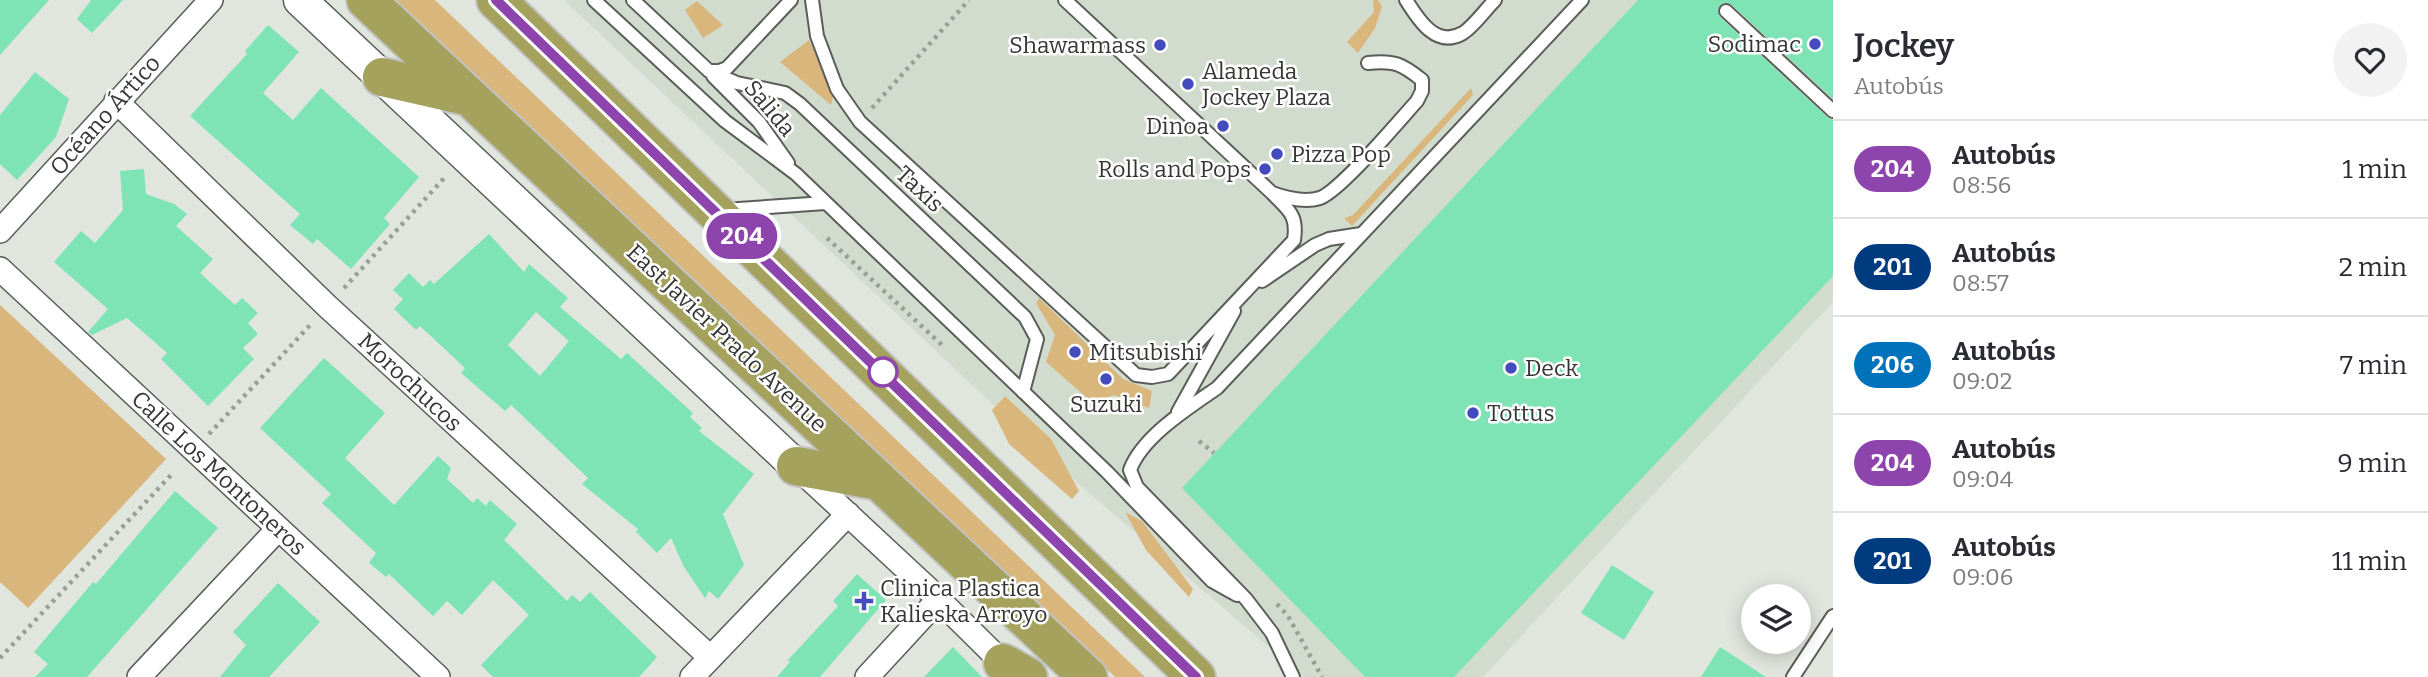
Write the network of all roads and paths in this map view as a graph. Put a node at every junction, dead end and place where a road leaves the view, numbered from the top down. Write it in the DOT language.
graph roads {
  1 [pos="211,0"];
  2 [pos="300,0"];
  3 [pos="366,0"];
  4 [pos="496,0"];
  5 [pos="594,0"];
  6 [pos="633,0"];
  7 [pos="791,0"];
  8 [pos="812,0"];
  9 [pos="970,0"];
  10 [pos="1065,0"];
  11 [pos="1406,0"];
  12 [pos="1495,0"];
  13 [pos="1582,0"];
  14 [pos="1726,11"];
  15 [pos="1368,64"];
  16 [pos="709,71"];
  17 [pos="382,77"];
  18 [pos="468,96"];
  19 [pos="116,101"];
  20 [pos="1833,111"];
  21 [pos="860,122"];
  22 [pos="451,171"];
  23 [pos="796,174"];
  24 [pos="1272,193"];
  25 [pos="825,203"];
  26 [pos="716,211"];
  27 [pos="0,231"];
  28 [pos="1361,234"];
  29 [pos="827,238"];
  30 [pos="0,269"];
  31 [pos="343,289"];
  32 [pos="1242,295"];
  33 [pos="312,323"];
  34 [pos="943,346"];
  35 [pos="1023,392"];
  36 [pos="1175,417"];
  37 [pos="206,438"];
  38 [pos="1199,441"];
  39 [pos="1214,453"];
  40 [pos="796,467"];
  41 [pos="172,474"];
  42 [pos="879,481"];
  43 [pos="848,514"];
  44 [pos="278,528"];
  45 [pos="939,600"];
  46 [pos="1247,600"];
  47 [pos="1833,616"];
  48 [pos="710,657"];
  49 [pos="0,658"];
  50 [pos="1016,672"];
  51 [pos="427,673"];
  52 [pos="139,677"];
  53 [pos="692,677"];
  54 [pos="867,677"];
  55 [pos="1088,677"];
  56 [pos="1196,677"];
  57 [pos="1293,677"];
  58 [pos="1793,677"];
  1 -- 19 [label="street, Océano Ártico"];
  2 -- 17 [label="main road, East Javier Prado Avenue"];
  3 -- 18 [label="highway, East Javier Prado Avenue"];
  4 -- 26 [label="highway"];
  5 -- 23 [label="lane"];
  6 -- 16 [label="lane, Salida"];
  7 -- 16 [label="lane"];
  8 -- 21 [label="lane"];
  9 -- 21 [label="path"];
  10 -- 24 [label="lane"];
  11 -- 12 [label="lane"];
  13 -- 28 [label="lane"];
  14 -- 20 [label="lane"];
  15 -- 24 [label="lane"];
  16 -- 23 [label="lane, Salida"];
  16 -- 35 [label="lane, Taxis"];
  17 -- 18 [label="highway"];
  17 -- 40 [label="main road, East Javier Prado Avenue"];
  18 -- 42 [label="highway, East Javier Prado Avenue"];
  19 -- 27 [label="street, Océano Ártico"];
  19 -- 48 [label="street, Morochucos"];
  21 -- 32 [label="lane"];
  22 -- 31 [label="path"];
  23 -- 25 [label="lane"];
  24 -- 32 [label="lane"];
  25 -- 26 [label="lane"];
  25 -- 35 [label="lane"];
  26 -- 56 [label="highway"];
  28 -- 32 [label="lane"];
  28 -- 36 [label="lane"];
  29 -- 34 [label="path"];
  30 -- 44 [label="street, Calle Los Montoneros"];
  32 -- 36 [label="lane"];
  33 -- 37 [label="path"];
  35 -- 46 [label="lane"];
  36 -- 46 [label="lane"];
  38 -- 39 [label="path"];
  40 -- 42 [label="highway"];
  40 -- 43 [label="street, East Javier Prado Avenue"];
  41 -- 49 [label="path"];
  42 -- 55 [label="highway, East Javier Prado Avenue"];
  43 -- 45 [label="street, East Javier Prado Avenue"];
  43 -- 48 [label="street"];
  44 -- 51 [label="street, Calle Los Montoneros"];
  44 -- 52 [label="street"];
  45 -- 50 [label="street, East Javier Prado Avenue"];
  45 -- 54 [label="street"];
  46 -- 57 [label="lane"];
  47 -- 58 [label="lane"];
  48 -- 53 [label="street"];
}
